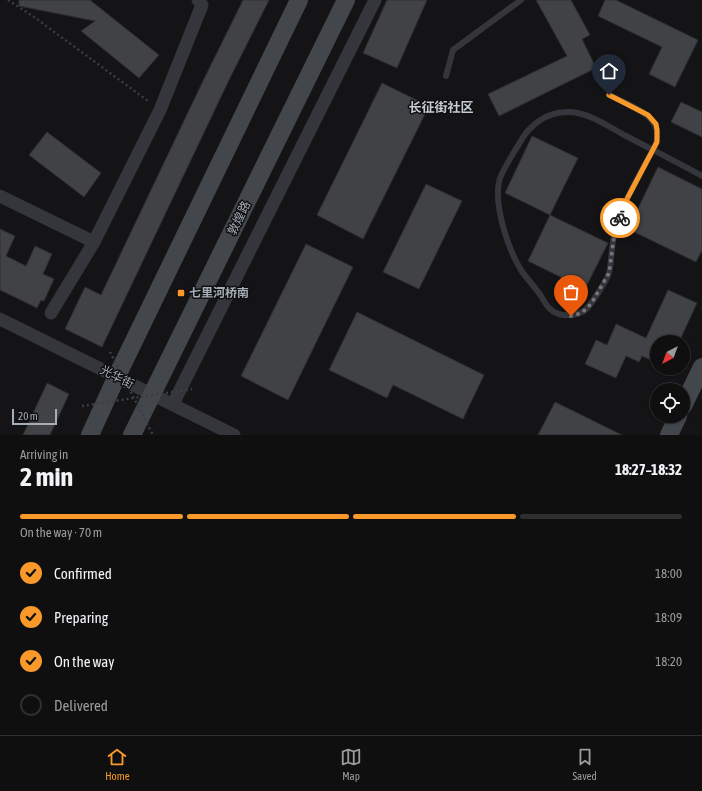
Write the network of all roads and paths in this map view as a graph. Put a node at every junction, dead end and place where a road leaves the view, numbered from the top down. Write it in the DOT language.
graph roads {
  1 [pos="8,0"];
  2 [pos="198,0"];
  3 [pos="299,0"];
  4 [pos="346,0"];
  5 [pos="375,0"];
  6 [pos="521,0"];
  7 [pos="446,76"];
  8 [pos="609,95"];
  9 [pos="160,110"];
  10 [pos="653,150"];
  11 [pos="702,176"];
  12 [pos="0,196"];
  13 [pos="94,242"];
  14 [pos="51,313"];
  15 [pos="0,319"];
  16 [pos="110,352"];
  17 [pos="702,367"];
  18 [pos="117,376"];
  19 [pos="192,389"];
  20 [pos="690,392"];
  21 [pos="153,394"];
  22 [pos="134,398"];
  23 [pos="173,404"];
  24 [pos="82,406"];
  25 [pos="675,423"];
  26 [pos="90,435"];
  27 [pos="132,435"];
  28 [pos="154,435"];
  29 [pos="234,435"];
  30 [pos="669,435"];
  1 -- 9 [label="path"];
  2 -- 9 [label="street"];
  3 -- 18 [label="main road"];
  4 -- 21 [label="main road, 敦煌路"];
  5 -- 23 [label="street"];
  6 -- 7 [label="lane"];
  8 -- 10 [label="lane"];
  9 -- 13 [label="street"];
  10 -- 10 [label="lane"];
  10 -- 11 [label="lane"];
  12 -- 13 [label="street"];
  13 -- 14 [label="street"];
  15 -- 18 [label="street, 光华街"];
  16 -- 22 [label="path, bridge"];
  17 -- 20 [label="main road"];
  18 -- 21 [label="street, 光华街"];
  18 -- 26 [label="main road"];
  19 -- 22 [label="path, bridge"];
  21 -- 23 [label="street, 光华街"];
  21 -- 27 [label="main road, 敦煌路"];
  22 -- 24 [label="path, bridge"];
  22 -- 28 [label="path, bridge"];
  23 -- 29 [label="street, 光华街"];
  25 -- 30 [label="main road"];
}
